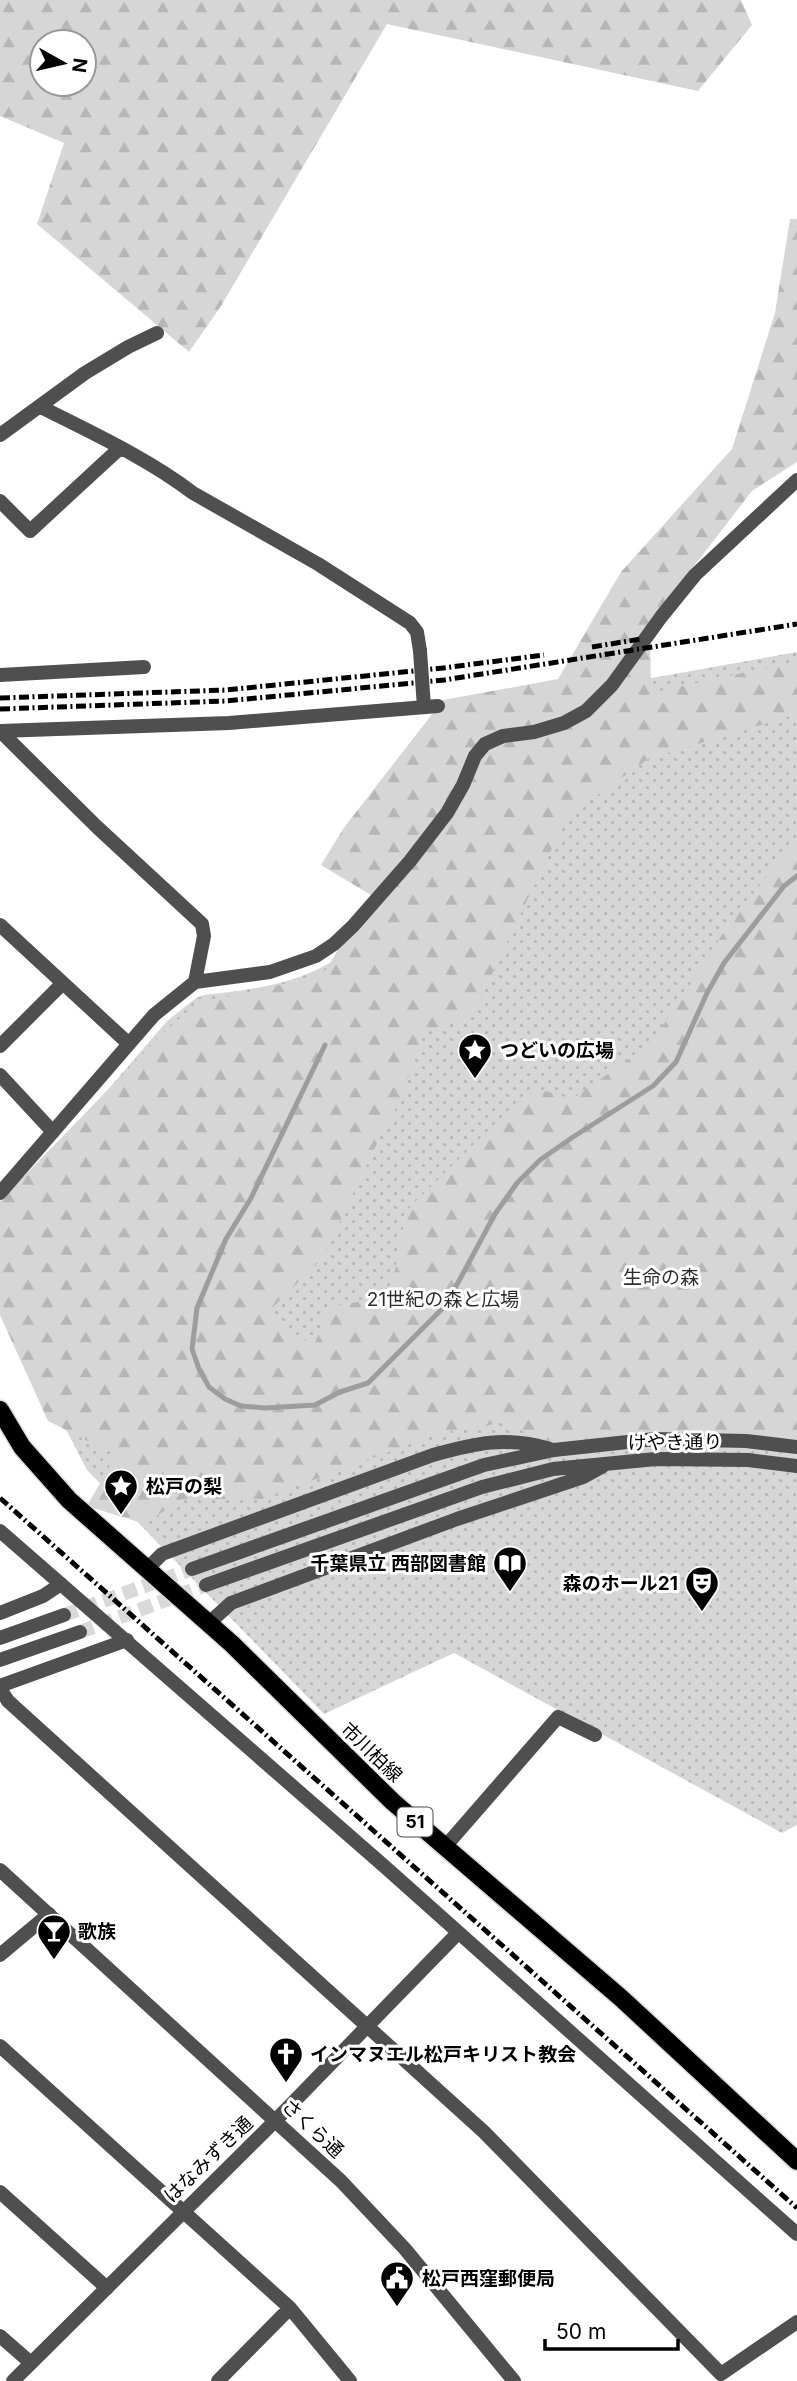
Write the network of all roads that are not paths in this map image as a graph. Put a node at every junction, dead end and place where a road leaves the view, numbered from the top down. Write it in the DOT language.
graph roads {
  1 [pos="157,333"];
  2 [pos="41,407"];
  3 [pos="4,427"];
  4 [pos="120,448"];
  5 [pos="797,480"];
  6 [pos="0,501"];
  7 [pos="144,667"];
  8 [pos="0,675"];
  9 [pos="0,731"];
  10 [pos="0,925"];
  11 [pos="195,982"];
  12 [pos="64,983"];
  13 [pos="129,1044"];
  14 [pos="0,1046"];
  15 [pos="0,1075"];
  16 [pos="53,1132"];
  17 [pos="0,1193"];
  18 [pos="0,1410"];
  19 [pos="797,1447"];
  20 [pos="554,1450"];
  21 [pos="607,1463"];
  22 [pos="797,1466"];
  23 [pos="0,1531"];
  24 [pos="147,1569"];
  25 [pos="192,1569"];
  26 [pos="61,1584"];
  27 [pos="206,1585"];
  28 [pos="0,1613"];
  29 [pos="64,1615"];
  30 [pos="209,1623"];
  31 [pos="80,1632"];
  32 [pos="0,1638"];
  33 [pos="127,1640"];
  34 [pos="0,1660"];
  35 [pos="0,1688"];
  36 [pos="595,1735"];
  37 [pos="444,1848"];
  38 [pos="0,1870"];
  39 [pos="49,1914"];
  40 [pos="458,1933"];
  41 [pos="0,1955"];
  42 [pos="367,2027"];
  43 [pos="0,2046"];
  44 [pos="276,2120"];
  45 [pos="797,2161"];
  46 [pos="0,2192"];
  47 [pos="183,2210"];
  48 [pos="797,2234"];
  49 [pos="107,2288"];
  50 [pos="290,2308"];
  51 [pos="797,2322"];
  52 [pos="0,2336"];
  53 [pos="31,2363"];
  54 [pos="716,2377"];
  55 [pos="13,2381"];
  56 [pos="218,2381"];
  57 [pos="350,2381"];
  58 [pos="514,2381"];
  1 -- 2 [label="street"];
  2 -- 3 [label="street"];
  2 -- 4 [label="street"];
  4 -- 6 [label="street"];
  4 -- 9 [label="street, bridge"];
  5 -- 11 [label="street"];
  7 -- 8 [label="street"];
  9 -- 11 [label="street"];
  10 -- 12 [label="street"];
  11 -- 13 [label="street"];
  12 -- 13 [label="street"];
  12 -- 14 [label="street"];
  13 -- 16 [label="street"];
  15 -- 16 [label="street"];
  16 -- 17 [label="street"];
  18 -- 24 [label="main road, 市川柏線 / 51"];
  19 -- 20 [label="street, けやき通り"];
  20 -- 24 [label="street"];
  20 -- 25 [label="street, けやき通り"];
  21 -- 22 [label="street, けやき通り"];
  21 -- 27 [label="street, けやき通り"];
  21 -- 30 [label="street"];
  23 -- 26 [label="street"];
  24 -- 30 [label="main road, 市川柏線 / 51"];
  26 -- 28 [label="street"];
  26 -- 33 [label="street"];
  29 -- 32 [label="street"];
  30 -- 37 [label="main road, 市川柏線 / 51"];
  31 -- 34 [label="street"];
  33 -- 35 [label="street"];
  33 -- 40 [label="street"];
  35 -- 42 [label="street"];
  36 -- 37 [label="street"];
  37 -- 45 [label="main road, 市川柏線 / 51"];
  38 -- 39 [label="street, さくら通"];
  39 -- 41 [label="street"];
  39 -- 44 [label="street, さくら通"];
  40 -- 42 [label="street, はなみずき通"];
  40 -- 48 [label="street"];
  42 -- 44 [label="street, はなみずき通"];
  42 -- 54 [label="street"];
  43 -- 47 [label="street"];
  44 -- 47 [label="street, はなみずき通"];
  44 -- 58 [label="street, さくら通"];
  46 -- 49 [label="street"];
  47 -- 49 [label="street, はなみずき通"];
  47 -- 50 [label="street"];
  49 -- 53 [label="street, はなみずき通"];
  50 -- 56 [label="street"];
  50 -- 57 [label="street"];
  51 -- 54 [label="street"];
  52 -- 53 [label="street"];
  53 -- 55 [label="street, はなみずき通"];
}
